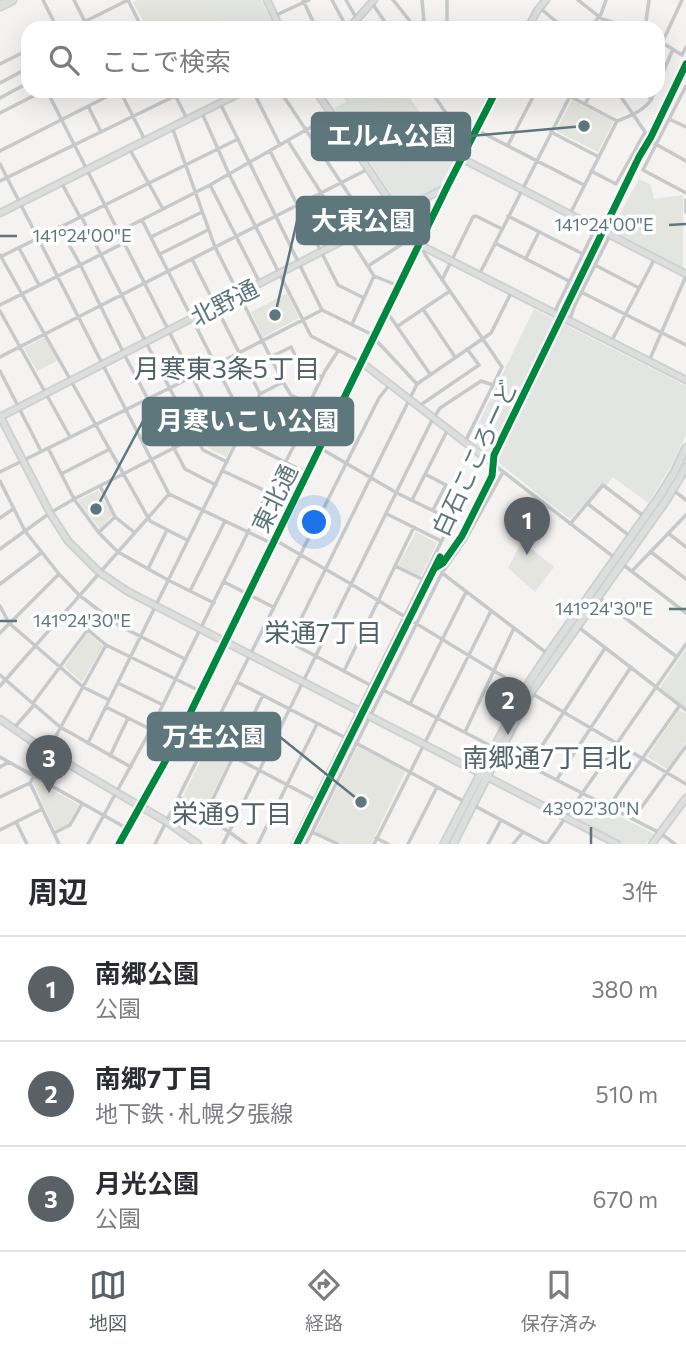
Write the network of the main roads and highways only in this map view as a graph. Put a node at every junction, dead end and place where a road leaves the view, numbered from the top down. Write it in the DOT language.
graph roads {
  1 [pos="12,0"];
  2 [pos="0,6"];
  3 [pos="686,448"];
  4 [pos="686,467"];
  5 [pos="618,561"];
  6 [pos="528,691"];
  7 [pos="469,804"];
  8 [pos="444,844"];
  9 [pos="453,844"];
  1 -- 2 [label="highway"];
  3 -- 5 [label="main road"];
  4 -- 5 [label="main road"];
  5 -- 6 [label="main road"];
  5 -- 6 [label="main road"];
  6 -- 7 [label="main road"];
  7 -- 8 [label="main road"];
  7 -- 9 [label="main road"];
}
